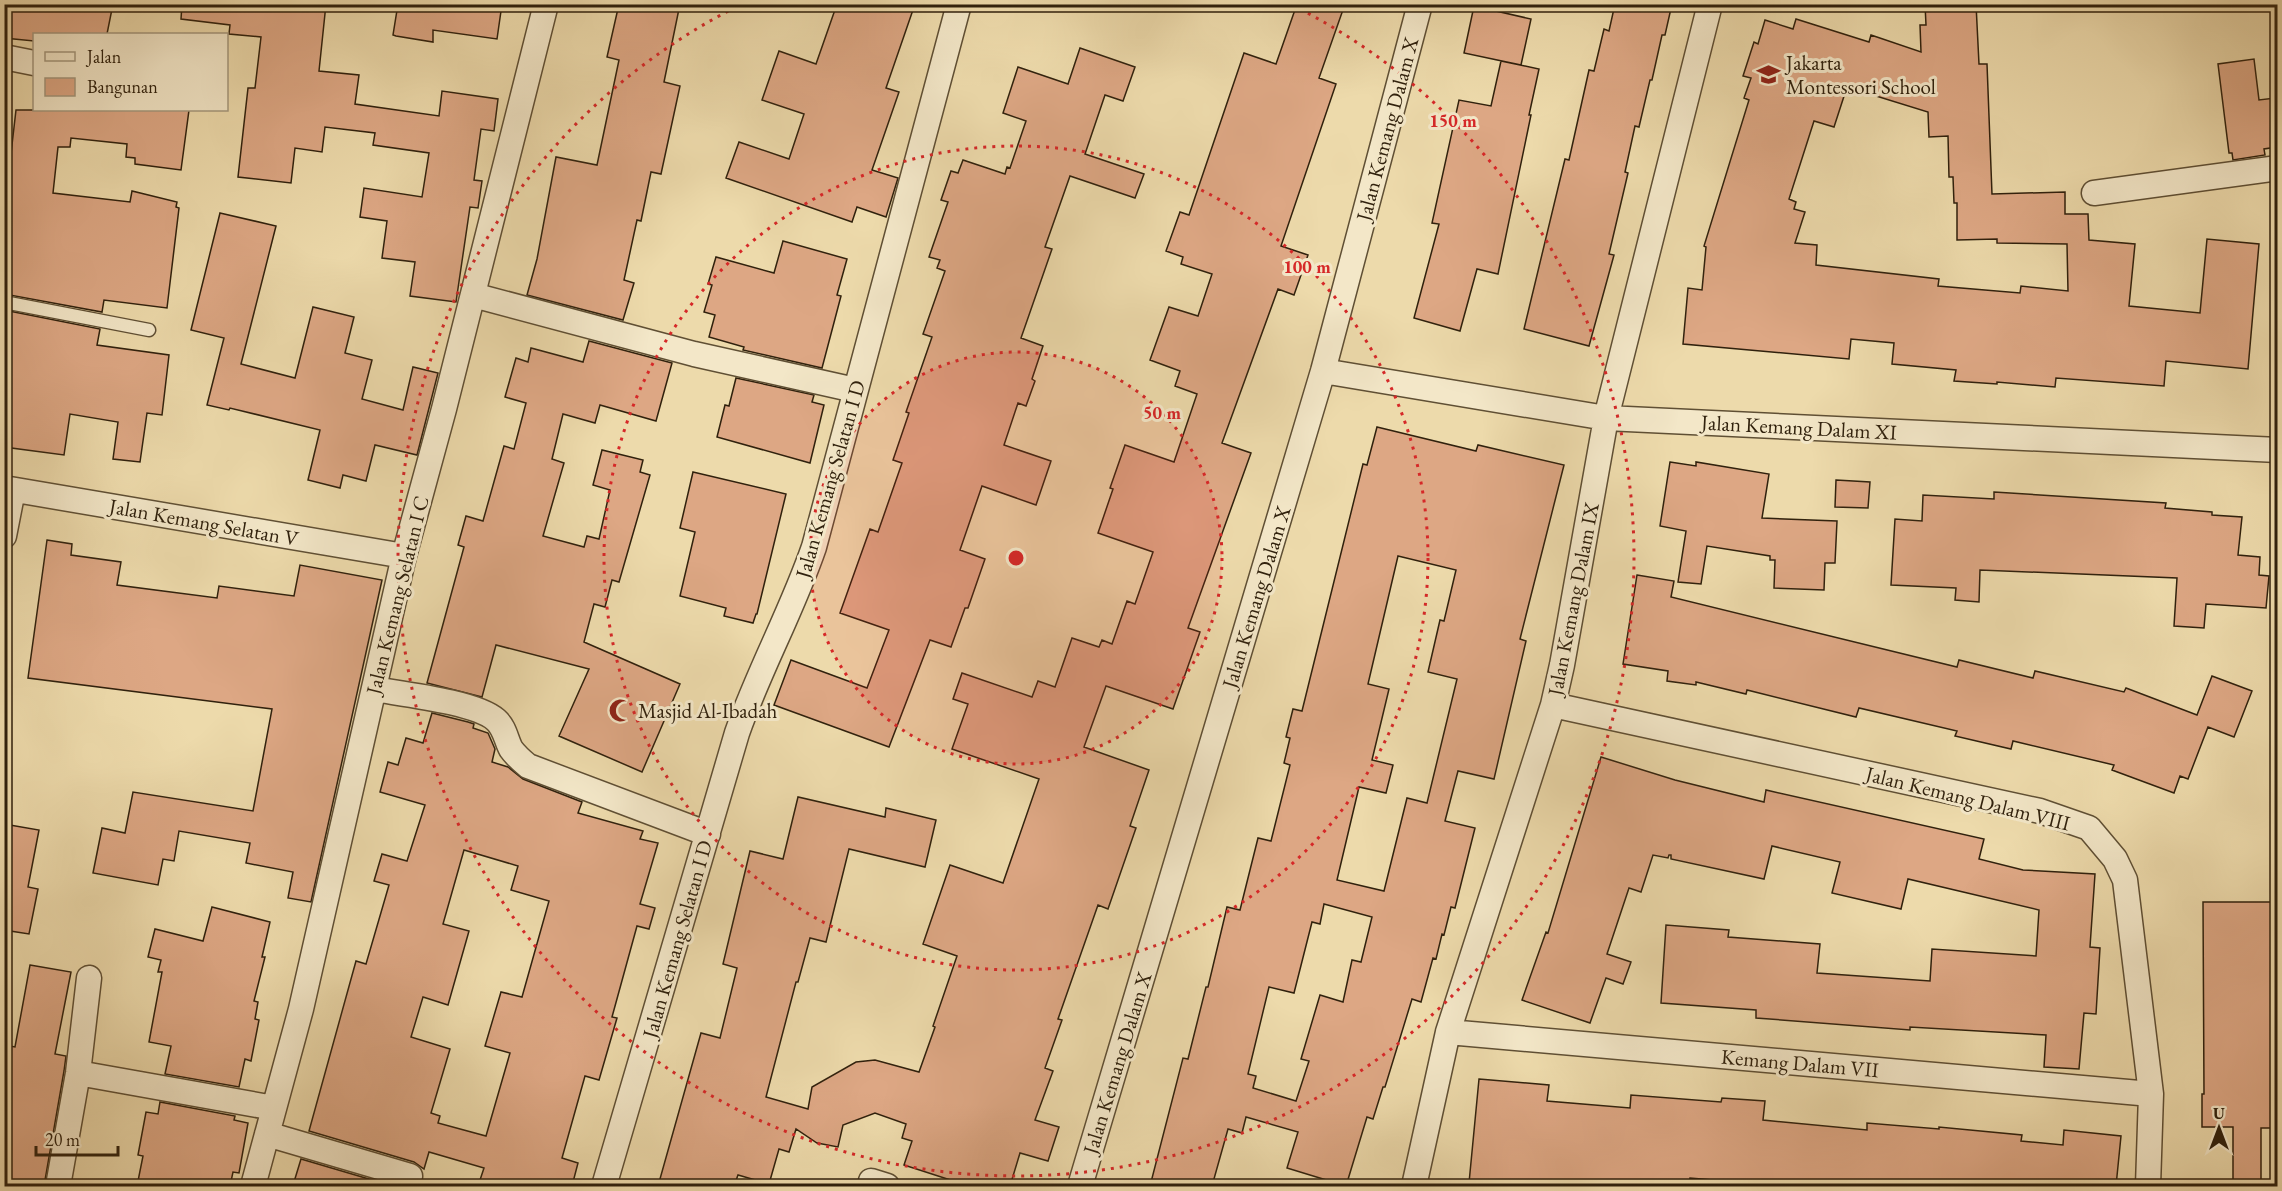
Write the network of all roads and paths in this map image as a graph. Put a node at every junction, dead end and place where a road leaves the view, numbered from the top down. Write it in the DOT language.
graph roads {
  1 [pos="546,4"];
  2 [pos="959,4"];
  3 [pos="1420,4"];
  4 [pos="1710,4"];
  5 [pos="4,57"];
  6 [pos="33,63"];
  7 [pos="2277,168"];
  8 [pos="2094,193"];
  9 [pos="473,295"];
  10 [pos="4,302"];
  11 [pos="149,330"];
  12 [pos="1323,371"];
  13 [pos="855,390"];
  14 [pos="1606,418"];
  15 [pos="2277,450"];
  16 [pos="9,489"];
  17 [pos="4,536"];
  18 [pos="404,556"];
  19 [pos="374,689"];
  20 [pos="1553,705"];
  21 [pos="708,834"];
  22 [pos="89,978"];
  23 [pos="1448,1032"];
  24 [pos="78,1073"];
  25 [pos="2151,1094"];
  26 [pos="274,1108"];
  27 [pos="267,1134"];
  28 [pos="410,1176"];
  29 [pos="58,1186"];
  30 [pos="253,1186"];
  31 [pos="604,1186"];
  32 [pos="1080,1186"];
  33 [pos="1414,1186"];
  34 [pos="2148,1186"];
  1 -- 9 [label="street, Jalan Kemang Selatan I C"];
  2 -- 13 [label="street, Jalan Kemang Selatan I D"];
  3 -- 12 [label="street, Jalan Kemang Dalam X"];
  4 -- 14 [label="street, Jalan Kemang Dalam IX"];
  5 -- 6 [label="street"];
  7 -- 8 [label="street"];
  9 -- 13 [label="street"];
  9 -- 18 [label="street, Jalan Kemang Selatan I C"];
  10 -- 11 [label="lane"];
  12 -- 14 [label="street, Jalan Kemang Dalam XI"];
  12 -- 32 [label="street, Jalan Kemang Dalam X"];
  13 -- 21 [label="street, Jalan Kemang Selatan I D"];
  14 -- 15 [label="street, Jalan Kemang Dalam XI"];
  14 -- 20 [label="street, Jalan Kemang Dalam IX"];
  16 -- 17 [label="street"];
  16 -- 18 [label="street, Jalan Kemang Selatan V"];
  18 -- 19 [label="street, Jalan Kemang Selatan I C"];
  19 -- 21 [label="street"];
  19 -- 26 [label="street, Jalan Kemang Selatan I C"];
  20 -- 23 [label="street, Jalan Kemang Dalam IX"];
  20 -- 25 [label="street, Jalan Kemang Dalam VIII"];
  21 -- 31 [label="street, Jalan Kemang Selatan I D"];
  22 -- 24 [label="street"];
  23 -- 25 [label="street, Kemang Dalam VII"];
  23 -- 33 [label="street, Jalan Kemang Dalam IX"];
  24 -- 26 [label="street"];
  24 -- 29 [label="street"];
  25 -- 34 [label="street, Jalan Kemang Dalam VIII"];
  26 -- 27 [label="street, Jalan Kemang Selatan I C"];
  27 -- 28 [label="street"];
  27 -- 30 [label="street, Jalan Kemang Selatan I C"];
}
